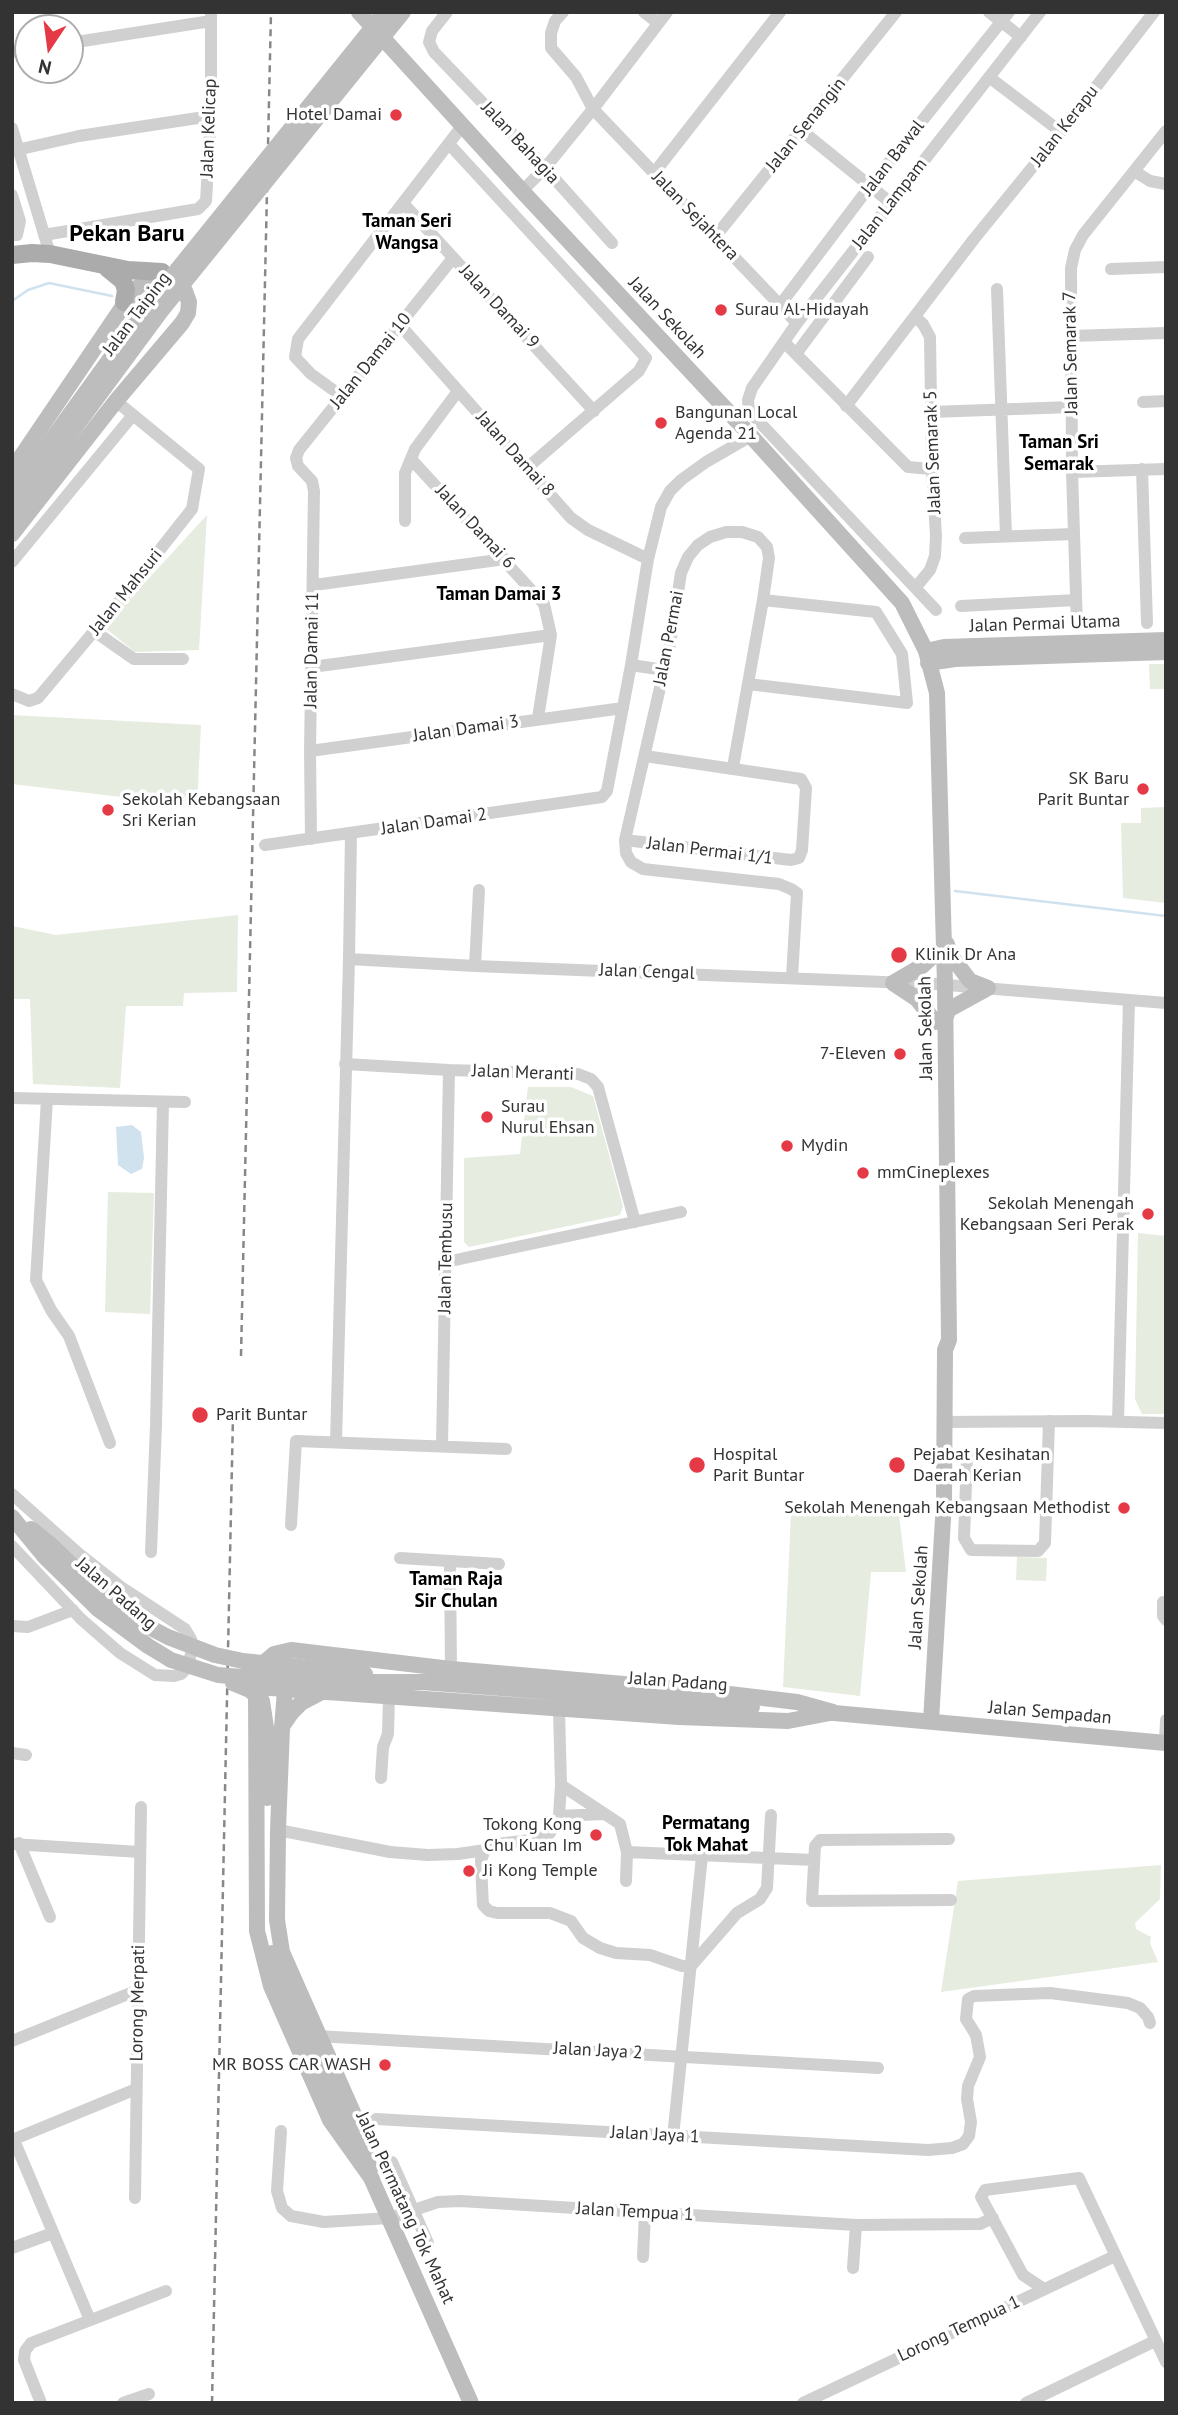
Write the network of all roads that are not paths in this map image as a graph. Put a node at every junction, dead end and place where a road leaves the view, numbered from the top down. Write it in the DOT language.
graph roads {
  1 [pos="359,12"];
  2 [pos="385,12"];
  3 [pos="403,12"];
  4 [pos="447,12"];
  5 [pos="563,12"];
  6 [pos="644,12"];
  7 [pos="763,12"];
  8 [pos="896,12"];
  9 [pos="989,12"];
  10 [pos="1040,12"];
  11 [pos="1154,12"];
  12 [pos="211,16"];
  13 [pos="777,16"];
  14 [pos="1005,17"];
  15 [pos="662,18"];
  16 [pos="1021,37"];
  17 [pos="84,41"];
  18 [pos="989,77"];
  19 [pos="593,109"];
  20 [pos="211,116"];
  21 [pos="463,125"];
  22 [pos="12,128"];
  23 [pos="801,130"];
  24 [pos="1166,131"];
  25 [pos="1061,132"];
  26 [pos="449,144"];
  27 [pos="16,150"];
  28 [pos="545,168"];
  29 [pos="1134,171"];
  30 [pos="654,173"];
  31 [pos="1166,184"];
  32 [pos="870,186"];
  33 [pos="522,191"];
  34 [pos="12,195"];
  35 [pos="891,203"];
  36 [pos="404,204"];
  37 [pos="12,235"];
  38 [pos="44,235"];
  39 [pos="715,237"];
  40 [pos="612,243"];
  41 [pos="50,254"];
  42 [pos="12,255"];
  43 [pos="868,257"];
  44 [pos="453,258"];
  45 [pos="104,266"];
  46 [pos="1166,267"];
  47 [pos="1111,269"];
  48 [pos="162,272"];
  49 [pos="997,289"];
  50 [pos="124,302"];
  51 [pos="780,305"];
  52 [pos="915,317"];
  53 [pos="797,323"];
  54 [pos="400,325"];
  55 [pos="1166,333"];
  56 [pos="1071,336"];
  57 [pos="784,342"];
  58 [pos="796,354"];
  59 [pos="458,391"];
  60 [pos="344,397"];
  61 [pos="116,401"];
  62 [pos="1166,401"];
  63 [pos="1143,402"];
  64 [pos="846,406"];
  65 [pos="1072,407"];
  66 [pos="1002,409"];
  67 [pos="594,411"];
  68 [pos="931,412"];
  69 [pos="132,415"];
  70 [pos="751,436"];
  71 [pos="46,456"];
  72 [pos="411,459"];
  73 [pos="298,466"];
  74 [pos="527,468"];
  75 [pos="932,469"];
  76 [pos="1142,469"];
  77 [pos="1166,469"];
  78 [pos="12,470"];
  79 [pos="1072,471"];
  80 [pos="12,493"];
  81 [pos="24,521"];
  82 [pos="405,521"];
  83 [pos="12,534"];
  84 [pos="1074,534"];
  85 [pos="1006,536"];
  86 [pos="965,538"];
  87 [pos="505,559"];
  88 [pos="648,559"];
  89 [pos="12,562"];
  90 [pos="314,585"];
  91 [pos="916,587"];
  92 [pos="763,600"];
  93 [pos="1076,600"];
  94 [pos="961,606"];
  95 [pos="936,610"];
  96 [pos="1147,623"];
  97 [pos="1077,625"];
  98 [pos="94,631"];
  99 [pos="551,635"];
  100 [pos="1166,640"];
  101 [pos="1166,652"];
  102 [pos="927,657"];
  103 [pos="183,659"];
  104 [pos="955,659"];
  105 [pos="631,665"];
  106 [pos="312,667"];
  107 [pos="664,670"];
  108 [pos="748,684"];
  109 [pos="937,693"];
  110 [pos="12,694"];
  111 [pos="623,708"];
  112 [pos="538,719"];
  113 [pos="310,751"];
  114 [pos="645,756"];
  115 [pos="733,768"];
  116 [pos="351,834"];
  117 [pos="311,839"];
  118 [pos="625,841"];
  119 [pos="265,845"];
  120 [pos="479,890"];
  121 [pos="943,932"];
  122 [pos="934,955"];
  123 [pos="349,960"];
  124 [pos="475,967"];
  125 [pos="792,977"];
  126 [pos="894,983"];
  127 [pos="940,985"];
  128 [pos="988,988"];
  129 [pos="1129,1000"];
  130 [pos="1166,1003"];
  131 [pos="940,1021"];
  132 [pos="345,1064"];
  133 [pos="449,1070"];
  134 [pos="12,1098"];
  135 [pos="47,1099"];
  136 [pos="163,1102"];
  137 [pos="185,1102"];
  138 [pos="681,1212"];
  139 [pos="635,1222"];
  140 [pos="446,1262"];
  141 [pos="944,1422"];
  142 [pos="1049,1422"];
  143 [pos="1118,1422"];
  144 [pos="1166,1423"];
  145 [pos="336,1442"];
  146 [pos="110,1443"];
  147 [pos="442,1446"];
  148 [pos="506,1449"];
  149 [pos="967,1456"];
  150 [pos="12,1494"];
  151 [pos="12,1516"];
  152 [pos="152,1524"];
  153 [pos="291,1525"];
  154 [pos="159,1538"];
  155 [pos="12,1546"];
  156 [pos="151,1552"];
  157 [pos="400,1558"];
  158 [pos="450,1561"];
  159 [pos="499,1564"];
  160 [pos="1163,1602"];
  161 [pos="73,1610"];
  162 [pos="1166,1620"];
  163 [pos="13,1630"];
  164 [pos="291,1650"];
  165 [pos="451,1669"];
  166 [pos="218,1675"];
  167 [pos="271,1680"];
  168 [pos="320,1693"];
  169 [pos="389,1697"];
  170 [pos="559,1710"];
  171 [pos="833,1712"];
  172 [pos="1166,1720"];
  173 [pos="930,1721"];
  174 [pos="256,1727"];
  175 [pos="282,1728"];
  176 [pos="268,1741"];
  177 [pos="1165,1743"];
  178 [pos="12,1754"];
  179 [pos="26,1755"];
  180 [pos="381,1778"];
  181 [pos="561,1786"];
  182 [pos="141,1807"];
  183 [pos="604,1814"];
  184 [pos="771,1815"];
  185 [pos="559,1816"];
  186 [pos="278,1830"];
  187 [pos="948,1839"];
  188 [pos="16,1843"];
  189 [pos="485,1850"];
  190 [pos="140,1852"];
  191 [pos="627,1852"];
  192 [pos="702,1856"];
  193 [pos="769,1859"];
  194 [pos="814,1860"];
  195 [pos="626,1881"];
  196 [pos="951,1900"];
  197 [pos="50,1917"];
  198 [pos="691,1966"];
  199 [pos="138,1990"];
  200 [pos="1150,2023"];
  201 [pos="317,2036"];
  202 [pos="12,2041"];
  203 [pos="681,2056"];
  204 [pos="878,2068"];
  205 [pos="136,2089"];
  206 [pos="359,2126"];
  207 [pos="281,2131"];
  208 [pos="673,2137"];
  209 [pos="13,2140"];
  210 [pos="391,2162"];
  211 [pos="372,2179"];
  212 [pos="135,2198"];
  213 [pos="413,2211"];
  214 [pos="645,2213"];
  215 [pos="390,2218"];
  216 [pos="993,2218"];
  217 [pos="856,2225"];
  218 [pos="53,2233"];
  219 [pos="428,2243"];
  220 [pos="12,2248"];
  221 [pos="1115,2256"];
  222 [pos="643,2257"];
  223 [pos="853,2268"];
  224 [pos="1044,2288"];
  225 [pos="166,2291"];
  226 [pos="90,2320"];
  227 [pos="1155,2341"];
  228 [pos="1166,2362"];
  229 [pos="149,2394"];
  230 [pos="41,2403"];
  231 [pos="123,2403"];
  232 [pos="471,2403"];
  233 [pos="803,2403"];
  234 [pos="1026,2403"];
  1 -- 21 [label="street, Jalan Sekolah"];
  2 -- 71 [label="street, Jalan Taiping, bridge"];
  3 -- 71 [label="street, Jalan Taiping, bridge"];
  4 -- 28 [label="street, Jalan Bahagia"];
  5 -- 19 [label="street"];
  6 -- 15 [label="street"];
  7 -- 13 [label="street"];
  8 -- 23 [label="street, Jalan Senangin"];
  9 -- 14 [label="street"];
  10 -- 16 [label="street, Jalan Lampam"];
  11 -- 25 [label="street, Jalan Kerapu"];
  12 -- 17 [label="street"];
  12 -- 20 [label="street, Jalan Kelicap"];
  13 -- 30 [label="street"];
  14 -- 16 [label="street"];
  14 -- 32 [label="street, Jalan Bawal"];
  15 -- 19 [label="street"];
  16 -- 18 [label="street, Jalan Lampam"];
  18 -- 25 [label="street"];
  18 -- 35 [label="street, Jalan Lampam"];
  19 -- 28 [label="street"];
  19 -- 30 [label="street, Jalan Sejahtera"];
  20 -- 27 [label="street"];
  20 -- 38 [label="street, Jalan Kelicap"];
  21 -- 26 [label="street"];
  21 -- 33 [label="street, Jalan Sekolah"];
  22 -- 27 [label="street"];
  23 -- 32 [label="street"];
  23 -- 39 [label="street, Jalan Senangin"];
  24 -- 29 [label="street, Jalan Semarak 7"];
  25 -- 52 [label="street, Jalan Kerapu"];
  26 -- 36 [label="street"];
  26 -- 67 [label="street"];
  27 -- 38 [label="street"];
  28 -- 33 [label="street"];
  28 -- 40 [label="street, Jalan Bahagia"];
  29 -- 31 [label="street"];
  29 -- 56 [label="street, Jalan Semarak 7"];
  30 -- 39 [label="street, Jalan Sejahtera"];
  32 -- 35 [label="street"];
  32 -- 51 [label="street, Jalan Bawal"];
  33 -- 70 [label="street, Jalan Sekolah"];
  34 -- 37 [label="street"];
  35 -- 53 [label="street, Jalan Lampam"];
  36 -- 44 [label="street, Jalan Damai 9"];
  36 -- 60 [label="street"];
  38 -- 41 [label="street"];
  39 -- 51 [label="street, Jalan Sejahtera"];
  41 -- 42 [label="main road"];
  41 -- 45 [label="main road"];
  43 -- 58 [label="street"];
  44 -- 54 [label="street, Jalan Damai 10"];
  44 -- 67 [label="street, Jalan Damai 9"];
  45 -- 48 [label="main road"];
  45 -- 50 [label="main road"];
  46 -- 47 [label="street"];
  48 -- 50 [label="street"];
  48 -- 61 [label="street"];
  49 -- 66 [label="street"];
  50 -- 78 [label="street"];
  51 -- 53 [label="street, Jalan Sejahtera"];
  52 -- 64 [label="street, Jalan Kerapu"];
  52 -- 68 [label="street, Jalan Semarak 5"];
  53 -- 57 [label="street, Jalan Lampam"];
  54 -- 59 [label="street, Jalan Damai 8"];
  54 -- 60 [label="street, Jalan Damai 10"];
  55 -- 56 [label="street"];
  56 -- 65 [label="street, Jalan Semarak 7"];
  57 -- 58 [label="street"];
  57 -- 91 [label="street, Jalan Lampam"];
  58 -- 64 [label="street"];
  59 -- 72 [label="street"];
  59 -- 74 [label="street, Jalan Damai 8"];
  60 -- 73 [label="street, Jalan Damai 10"];
  61 -- 69 [label="street"];
  61 -- 81 [label="street"];
  62 -- 63 [label="street"];
  64 -- 75 [label="street"];
  65 -- 66 [label="street"];
  65 -- 79 [label="street, Jalan Semarak 7"];
  66 -- 68 [label="street"];
  66 -- 85 [label="street"];
  67 -- 74 [label="street"];
  68 -- 75 [label="street, Jalan Semarak 5"];
  69 -- 81 [label="street"];
  69 -- 98 [label="street, Jalan Mahsuri"];
  70 -- 88 [label="street"];
  70 -- 102 [label="street, Jalan Sekolah"];
  71 -- 80 [label="street, Jalan Taiping"];
  71 -- 81 [label="street, Jalan Taiping"];
  72 -- 82 [label="street"];
  72 -- 87 [label="street, Jalan Damai 6"];
  73 -- 90 [label="street, Jalan Damai 11"];
  74 -- 88 [label="street, Jalan Damai 8"];
  75 -- 91 [label="street, Jalan Semarak 5"];
  76 -- 77 [label="street"];
  76 -- 79 [label="street"];
  76 -- 96 [label="street"];
  79 -- 84 [label="street, Jalan Semarak 7"];
  81 -- 83 [label="street"];
  81 -- 89 [label="street"];
  84 -- 85 [label="street"];
  84 -- 93 [label="street, Jalan Semarak 7"];
  85 -- 86 [label="street"];
  87 -- 90 [label="street"];
  87 -- 99 [label="street, Jalan Damai 6"];
  88 -- 105 [label="street"];
  90 -- 106 [label="street, Jalan Damai 11"];
  91 -- 95 [label="street"];
  92 -- 107 [label="street, Jalan Permai"];
  92 -- 108 [label="street"];
  92 -- 108 [label="street"];
  93 -- 94 [label="street"];
  93 -- 97 [label="street, Jalan Semarak 7"];
  98 -- 103 [label="street"];
  98 -- 110 [label="street, Jalan Mahsuri"];
  99 -- 106 [label="street"];
  99 -- 112 [label="street, Jalan Damai 6"];
  100 -- 102 [label="street, Jalan Permai Utama"];
  101 -- 104 [label="street, Jalan Permai Utama"];
  102 -- 104 [label="street, Jalan Permai Utama"];
  102 -- 109 [label="street, Jalan Sekolah"];
  102 -- 122 [label="street, Jalan Sekolah"];
  104 -- 109 [label="street"];
  105 -- 107 [label="street"];
  105 -- 111 [label="street"];
  106 -- 113 [label="street, Jalan Damai 11"];
  107 -- 114 [label="street, Jalan Permai"];
  108 -- 115 [label="street"];
  109 -- 121 [label="street, Jalan Sekolah"];
  111 -- 112 [label="street, Jalan Damai 3"];
  111 -- 116 [label="street, Jalan Damai 2"];
  112 -- 113 [label="street, Jalan Damai 3"];
  113 -- 117 [label="street, Jalan Damai 11"];
  114 -- 115 [label="street"];
  114 -- 118 [label="street, Jalan Permai"];
  115 -- 118 [label="street, Jalan Permai 1/1"];
  116 -- 117 [label="street, Jalan Damai 2"];
  116 -- 123 [label="street"];
  117 -- 119 [label="street, Jalan Damai 2"];
  118 -- 125 [label="street, Jalan Permai"];
  120 -- 124 [label="street"];
  121 -- 127 [label="street, Jalan Sekolah"];
  121 -- 128 [label="street"];
  122 -- 126 [label="street"];
  122 -- 127 [label="street, Jalan Sekolah"];
  123 -- 124 [label="street, Jalan Cengal"];
  123 -- 132 [label="street"];
  124 -- 125 [label="street, Jalan Cengal"];
  125 -- 126 [label="street, Jalan Cengal"];
  126 -- 127 [label="street, Jalan Cengal"];
  126 -- 131 [label="street"];
  127 -- 128 [label="street, Jalan Cengal"];
  127 -- 131 [label="street, Jalan Sekolah"];
  128 -- 129 [label="street, Jalan Cengal"];
  128 -- 131 [label="street"];
  129 -- 130 [label="street, Jalan Cengal"];
  129 -- 143 [label="street"];
  131 -- 141 [label="street, Jalan Sekolah"];
  132 -- 133 [label="street, Jalan Meranti"];
  132 -- 145 [label="street"];
  133 -- 139 [label="street, Jalan Meranti"];
  133 -- 140 [label="street, Jalan Tembusu"];
  134 -- 135 [label="street"];
  135 -- 136 [label="street"];
  135 -- 146 [label="street"];
  136 -- 137 [label="street"];
  136 -- 152 [label="street"];
  138 -- 139 [label="street"];
  139 -- 140 [label="street"];
  140 -- 147 [label="street, Jalan Tembusu"];
  141 -- 142 [label="street"];
  141 -- 173 [label="street, Jalan Sekolah"];
  142 -- 143 [label="street"];
  142 -- 149 [label="street"];
  143 -- 144 [label="street"];
  145 -- 147 [label="street"];
  145 -- 153 [label="street"];
  147 -- 148 [label="street"];
  150 -- 161 [label="street"];
  151 -- 166 [label="street, Jalan Padang, bridge"];
  151 -- 167 [label="street, Jalan Padang, bridge"];
  152 -- 154 [label="street"];
  152 -- 156 [label="street"];
  155 -- 161 [label="street"];
  157 -- 158 [label="street"];
  158 -- 159 [label="street"];
  158 -- 165 [label="street"];
  160 -- 162 [label="street"];
  161 -- 163 [label="street"];
  164 -- 165 [label="street"];
  164 -- 167 [label="street"];
  164 -- 167 [label="street"];
  165 -- 171 [label="street"];
  166 -- 167 [label="street, Jalan Padang, bridge"];
  166 -- 176 [label="street, bridge"];
  167 -- 168 [label="street"];
  167 -- 171 [label="street, Jalan Padang, bridge"];
  167 -- 174 [label="street"];
  167 -- 175 [label="street"];
  167 -- 176 [label="street, bridge"];
  168 -- 169 [label="street"];
  168 -- 175 [label="street"];
  169 -- 170 [label="street"];
  169 -- 180 [label="street"];
  170 -- 171 [label="street"];
  170 -- 181 [label="street"];
  171 -- 173 [label="street, Jalan Padang"];
  172 -- 177 [label="street"];
  173 -- 177 [label="street, Jalan Sempadan"];
  174 -- 175 [label="street"];
  174 -- 211 [label="street"];
  175 -- 186 [label="street"];
  176 -- 211 [label="street, Jalan Permatang Tok Mahat"];
  178 -- 179 [label="street"];
  181 -- 183 [label="street"];
  181 -- 185 [label="street"];
  182 -- 190 [label="street, Lorong Merpati"];
  183 -- 185 [label="street"];
  183 -- 191 [label="street"];
  184 -- 193 [label="street"];
  185 -- 189 [label="street"];
  186 -- 189 [label="street"];
  186 -- 201 [label="street"];
  187 -- 194 [label="street"];
  188 -- 190 [label="street"];
  188 -- 197 [label="street"];
  189 -- 198 [label="street"];
  190 -- 199 [label="street, Lorong Merpati"];
  191 -- 192 [label="street"];
  191 -- 195 [label="street"];
  192 -- 193 [label="street"];
  192 -- 198 [label="street"];
  193 -- 194 [label="street"];
  193 -- 198 [label="street"];
  194 -- 196 [label="street"];
  198 -- 203 [label="street"];
  199 -- 202 [label="street"];
  199 -- 205 [label="street, Lorong Merpati"];
  200 -- 208 [label="street, Jalan Jaya 1"];
  201 -- 203 [label="street, Jalan Jaya 2"];
  201 -- 206 [label="street"];
  203 -- 204 [label="street, Jalan Jaya 2"];
  203 -- 208 [label="street"];
  205 -- 209 [label="street"];
  205 -- 212 [label="street, Lorong Merpati"];
  206 -- 208 [label="street, Jalan Jaya 1"];
  206 -- 211 [label="street"];
  207 -- 215 [label="street, Jalan Tempua 1"];
  209 -- 218 [label="street"];
  210 -- 213 [label="street"];
  211 -- 215 [label="street, Jalan Permatang Tok Mahat"];
  213 -- 214 [label="street, Jalan Tempua 1"];
  213 -- 215 [label="street, Jalan Tempua 1"];
  213 -- 219 [label="street"];
  214 -- 217 [label="street, Jalan Tempua 1"];
  214 -- 222 [label="street"];
  215 -- 232 [label="street, Jalan Permatang Tok Mahat"];
  216 -- 217 [label="street, Jalan Tempua 1"];
  216 -- 221 [label="street"];
  216 -- 224 [label="street"];
  217 -- 223 [label="street"];
  218 -- 220 [label="street"];
  218 -- 226 [label="street"];
  221 -- 224 [label="street, Lorong Tempua 1"];
  221 -- 227 [label="street"];
  224 -- 233 [label="street, Lorong Tempua 1"];
  225 -- 226 [label="street"];
  226 -- 230 [label="street"];
  227 -- 228 [label="street"];
  227 -- 234 [label="street"];
  229 -- 231 [label="street"];
}
